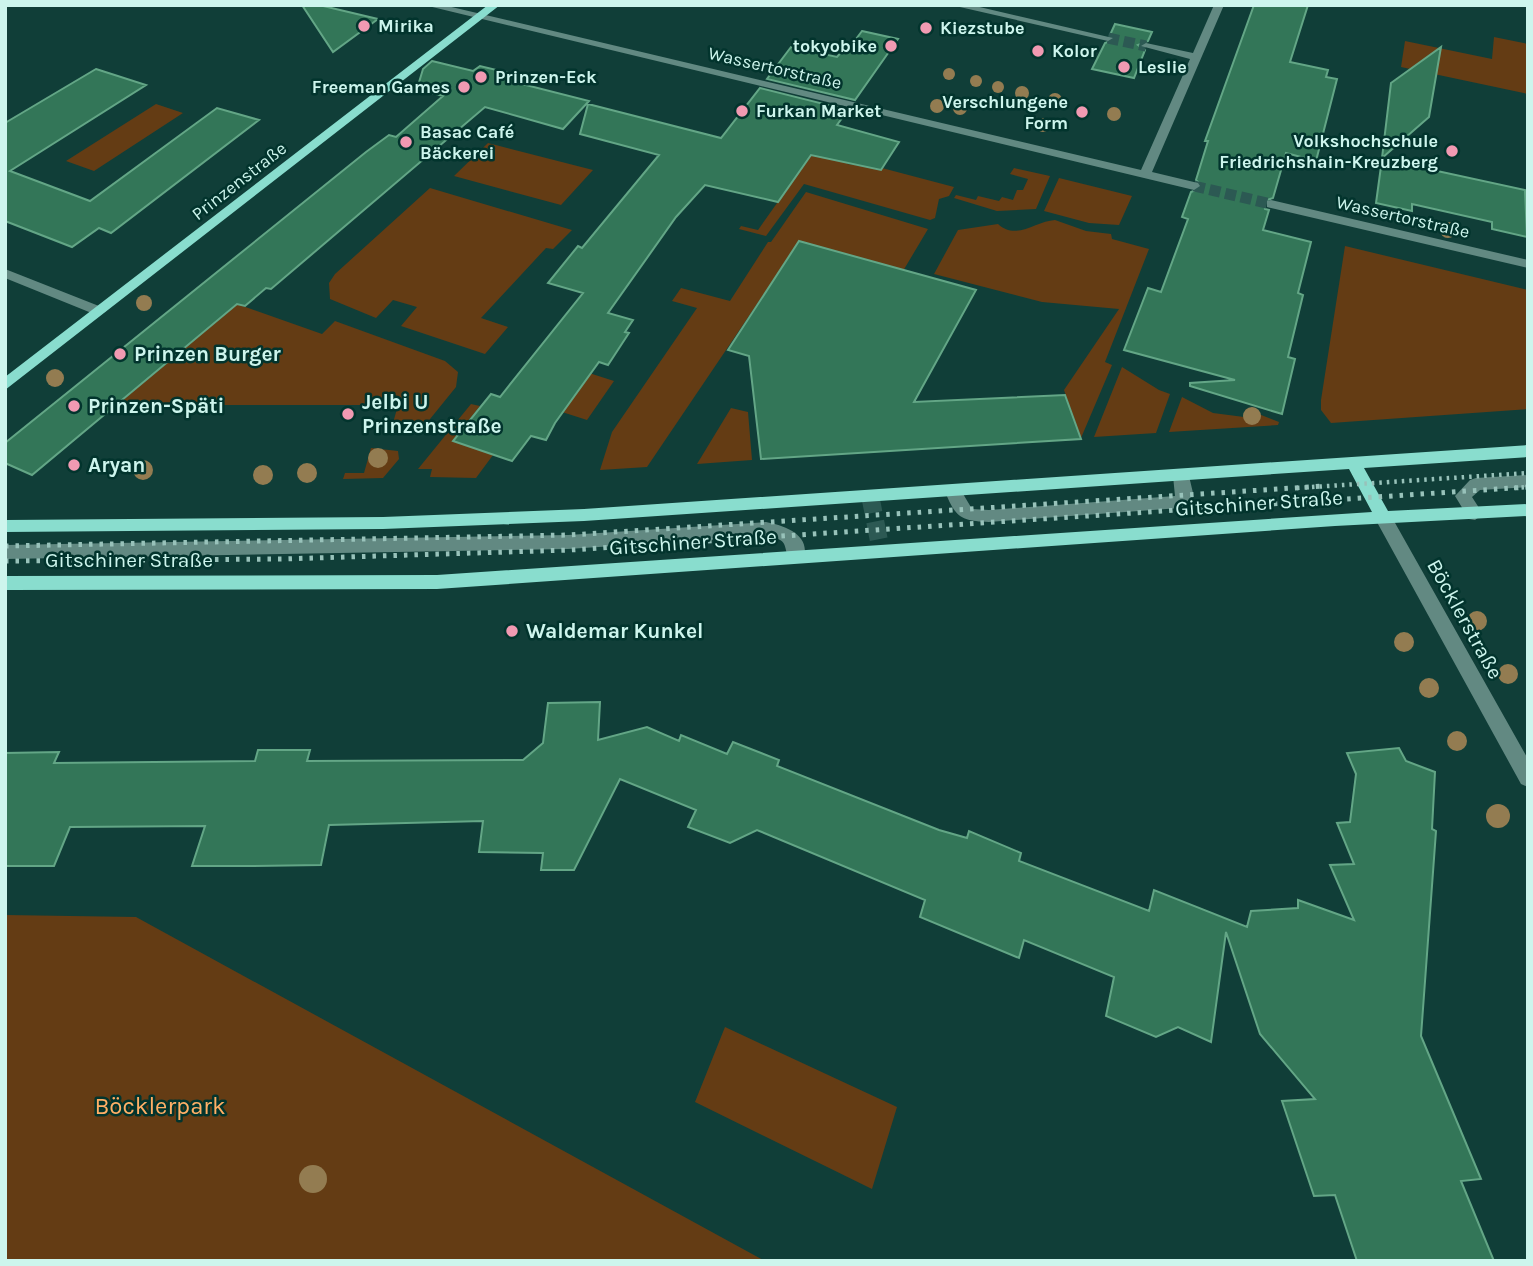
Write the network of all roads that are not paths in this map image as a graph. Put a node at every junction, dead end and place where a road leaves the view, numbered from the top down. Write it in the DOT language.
graph roads {
  1 [pos="429,5"];
  2 [pos="495,5"];
  3 [pos="956,5"];
  4 [pos="1219,5"];
  5 [pos="480,17"];
  6 [pos="1108,38"];
  7 [pos="1146,46"];
  8 [pos="1196,57"];
  9 [pos="1145,174"];
  10 [pos="1194,186"];
  11 [pos="1271,204"];
  12 [pos="1528,264"];
  13 [pos="5,273"];
  14 [pos="99,311"];
  15 [pos="5,386"];
  16 [pos="1528,451"];
  17 [pos="1354,464"];
  18 [pos="1181,476"];
  19 [pos="1528,481"];
  20 [pos="953,491"];
  21 [pos="1528,510"];
  22 [pos="1475,514"];
  23 [pos="1384,519"];
  24 [pos="5,526"];
  25 [pos="5,552"];
  26 [pos="796,557"];
  27 [pos="5,583"];
  28 [pos="1528,778"];
  1 -- 5 [label="street, Wassertorstraße"];
  2 -- 5 [label="main road, Prinzenstraße"];
  3 -- 6 [label="street"];
  4 -- 8 [label="street"];
  5 -- 9 [label="street, Wassertorstraße"];
  5 -- 14 [label="main road, Prinzenstraße"];
  7 -- 8 [label="street"];
  8 -- 9 [label="street"];
  9 -- 10 [label="street, Wassertorstraße"];
  11 -- 12 [label="street, Wassertorstraße"];
  13 -- 14 [label="street"];
  14 -- 15 [label="main road, Prinzenstraße"];
  16 -- 17 [label="main road, Gitschiner Straße"];
  17 -- 18 [label="main road, Gitschiner Straße"];
  17 -- 23 [label="main road, Gitschiner Straße"];
  18 -- 20 [label="main road, Gitschiner Straße"];
  18 -- 20 [label="street"];
  19 -- 22 [label="street"];
  20 -- 24 [label="main road, Gitschiner Straße"];
  21 -- 22 [label="main road, Gitschiner Straße"];
  22 -- 23 [label="main road, Gitschiner Straße"];
  23 -- 26 [label="main road, Gitschiner Straße"];
  23 -- 28 [label="street, Böcklerstraße"];
  25 -- 26 [label="street"];
  26 -- 27 [label="main road, Gitschiner Straße"];
}
